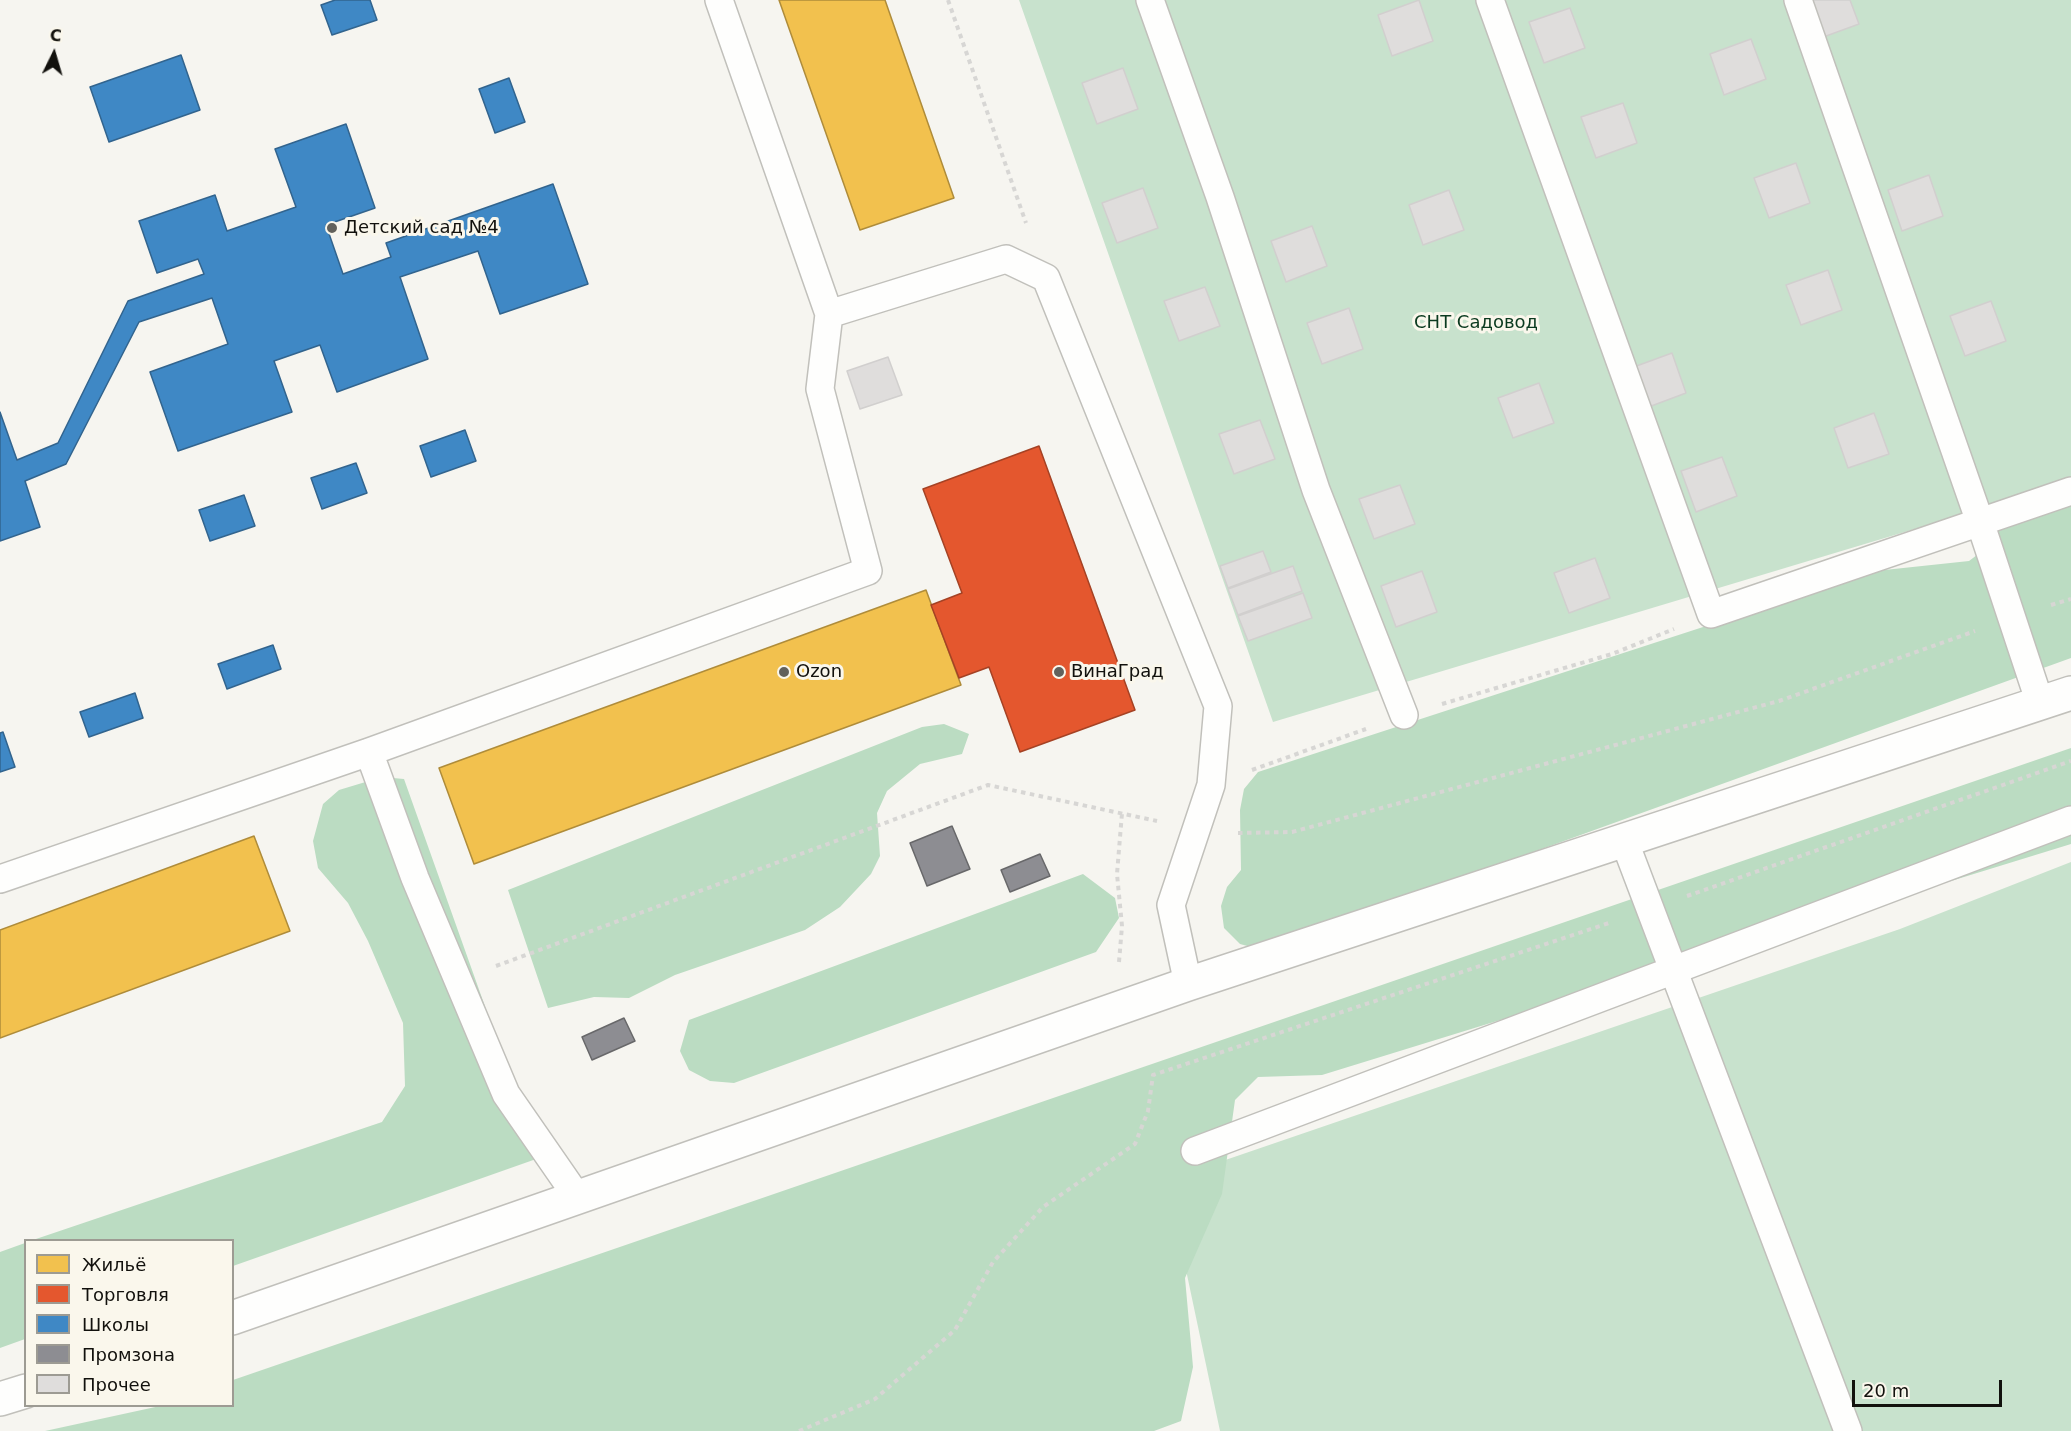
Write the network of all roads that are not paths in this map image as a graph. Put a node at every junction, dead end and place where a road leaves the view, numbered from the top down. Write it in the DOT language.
graph roads {
  1 [pos="718,0"];
  2 [pos="1150,0"];
  3 [pos="1490,0"];
  4 [pos="1798,0"];
  5 [pos="829,314"];
  6 [pos="2071,491"];
  7 [pos="1980,522"];
  8 [pos="2071,693"];
  9 [pos="2040,703"];
  10 [pos="1404,716"];
  11 [pos="369,752"];
  12 [pos="2071,820"];
  13 [pos="1624,840"];
  14 [pos="0,879"];
  15 [pos="1673,970"];
  16 [pos="1188,984"];
  17 [pos="1195,1150"];
  18 [pos="578,1198"];
  19 [pos="234,1317"];
  20 [pos="24,1391"];
  21 [pos="0,1400"];
  22 [pos="1848,1431"];
  1 -- 5 [label="lane"];
  2 -- 10 [label="lane"];
  3 -- 7 [label="lane"];
  4 -- 7 [label="lane"];
  5 -- 11 [label="lane"];
  5 -- 16 [label="lane"];
  6 -- 7 [label="lane"];
  7 -- 9 [label="lane"];
  8 -- 9 [label="street"];
  9 -- 13 [label="street"];
  11 -- 14 [label="lane"];
  11 -- 18 [label="lane"];
  12 -- 15 [label="lane"];
  13 -- 15 [label="lane"];
  13 -- 16 [label="street"];
  15 -- 17 [label="lane"];
  15 -- 22 [label="lane"];
  16 -- 18 [label="street"];
  18 -- 19 [label="street"];
  20 -- 21 [label="street"];
}
